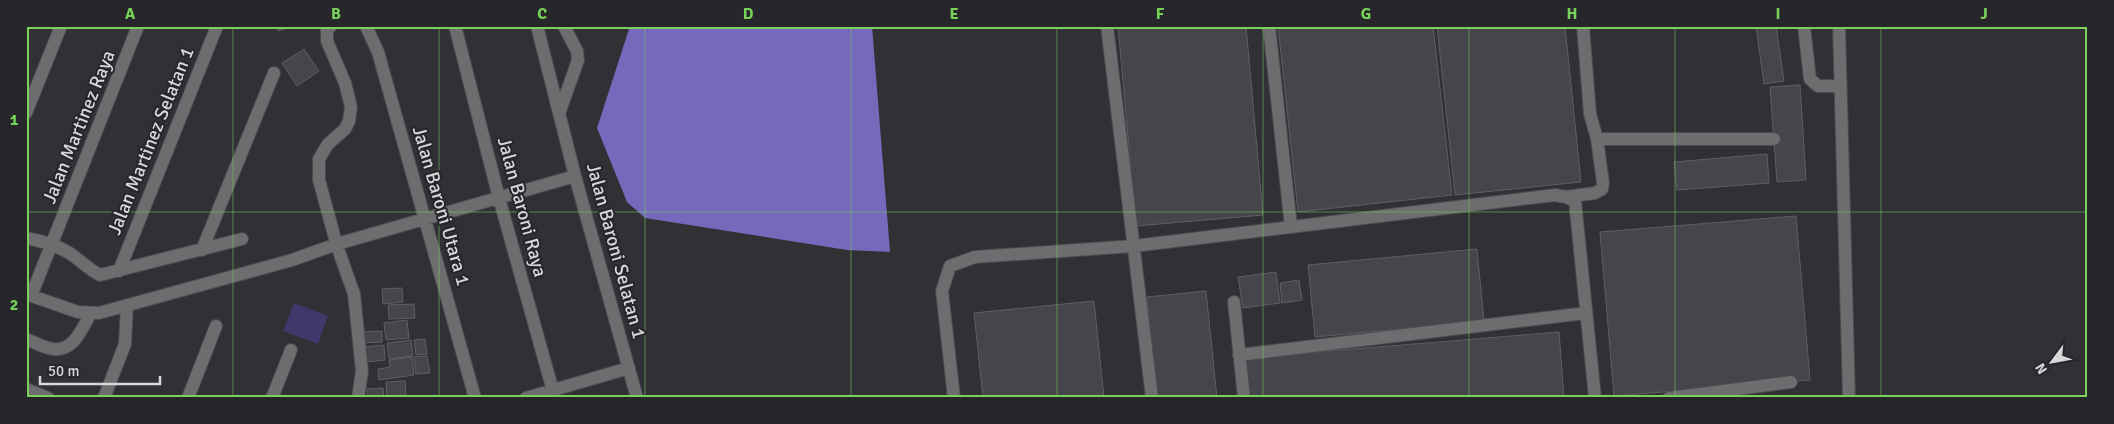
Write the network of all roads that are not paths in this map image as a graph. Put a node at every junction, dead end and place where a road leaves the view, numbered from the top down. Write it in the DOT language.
graph roads {
  1 [pos="60,26"];
  2 [pos="138,26"];
  3 [pos="217,26"];
  4 [pos="366,26"];
  5 [pos="455,26"];
  6 [pos="537,26"];
  7 [pos="564,26"];
  8 [pos="1107,26"];
  9 [pos="1269,26"];
  10 [pos="1583,26"];
  11 [pos="1804,26"];
  12 [pos="1839,26"];
  13 [pos="326,28"];
  14 [pos="274,73"];
  15 [pos="1840,86"];
  16 [pos="26,113"];
  17 [pos="559,114"];
  18 [pos="1597,139"];
  19 [pos="1774,139"];
  20 [pos="575,176"];
  21 [pos="1566,197"];
  22 [pos="499,198"];
  23 [pos="425,219"];
  24 [pos="1290,228"];
  25 [pos="26,238"];
  26 [pos="242,239"];
  27 [pos="337,244"];
  28 [pos="52,245"];
  29 [pos="1134,246"];
  30 [pos="202,250"];
  31 [pos="119,270"];
  32 [pos="29,295"];
  33 [pos="1234,302"];
  34 [pos="128,305"];
  35 [pos="91,313"];
  36 [pos="1586,313"];
  37 [pos="216,326"];
  38 [pos="26,338"];
  39 [pos="291,350"];
  40 [pos="1239,355"];
  41 [pos="629,368"];
  42 [pos="1790,382"];
  43 [pos="27,390"];
  44 [pos="554,394"];
  45 [pos="1705,395"];
  46 [pos="48,398"];
  47 [pos="104,398"];
  48 [pos="188,398"];
  49 [pos="272,398"];
  50 [pos="358,398"];
  51 [pos="475,398"];
  52 [pos="526,398"];
  53 [pos="637,398"];
  54 [pos="954,398"];
  55 [pos="1152,398"];
  56 [pos="1244,398"];
  57 [pos="1595,398"];
  58 [pos="1669,398"];
  59 [pos="1850,398"];
  1 -- 16 [label="street"];
  2 -- 28 [label="street, Jalan Martinez Raya"];
  3 -- 31 [label="street, Jalan Martinez Selatan 1"];
  4 -- 23 [label="street, Jalan Baroni Utara 1"];
  5 -- 22 [label="street, Jalan Baroni Raya"];
  6 -- 17 [label="street, Jalan Baroni Selatan 1"];
  7 -- 17 [label="street"];
  8 -- 29 [label="street"];
  9 -- 24 [label="street"];
  10 -- 18 [label="street"];
  11 -- 15 [label="street"];
  12 -- 15 [label="street"];
  13 -- 27 [label="street"];
  14 -- 30 [label="street"];
  15 -- 59 [label="street"];
  17 -- 20 [label="street, Jalan Baroni Selatan 1"];
  18 -- 19 [label="street"];
  18 -- 21 [label="street"];
  20 -- 22 [label="street"];
  20 -- 41 [label="street, Jalan Baroni Selatan 1"];
  21 -- 24 [label="street"];
  21 -- 36 [label="street"];
  22 -- 23 [label="street"];
  22 -- 44 [label="street, Jalan Baroni Raya"];
  23 -- 27 [label="street"];
  23 -- 51 [label="street, Jalan Baroni Utara 1"];
  24 -- 29 [label="street"];
  25 -- 28 [label="street"];
  26 -- 30 [label="street"];
  27 -- 34 [label="street"];
  27 -- 50 [label="street"];
  28 -- 31 [label="street"];
  28 -- 32 [label="street, Jalan Martinez Raya"];
  29 -- 54 [label="street"];
  29 -- 55 [label="street"];
  30 -- 31 [label="street"];
  32 -- 35 [label="street"];
  33 -- 40 [label="street"];
  34 -- 35 [label="street"];
  34 -- 47 [label="street"];
  35 -- 38 [label="street"];
  36 -- 40 [label="street"];
  36 -- 57 [label="street"];
  37 -- 48 [label="street"];
  39 -- 49 [label="street"];
  40 -- 56 [label="street"];
  41 -- 44 [label="street"];
  41 -- 53 [label="street, Jalan Baroni Selatan 1"];
  42 -- 45 [label="street"];
  43 -- 46 [label="street"];
  44 -- 52 [label="street"];
  45 -- 58 [label="street"];
}
